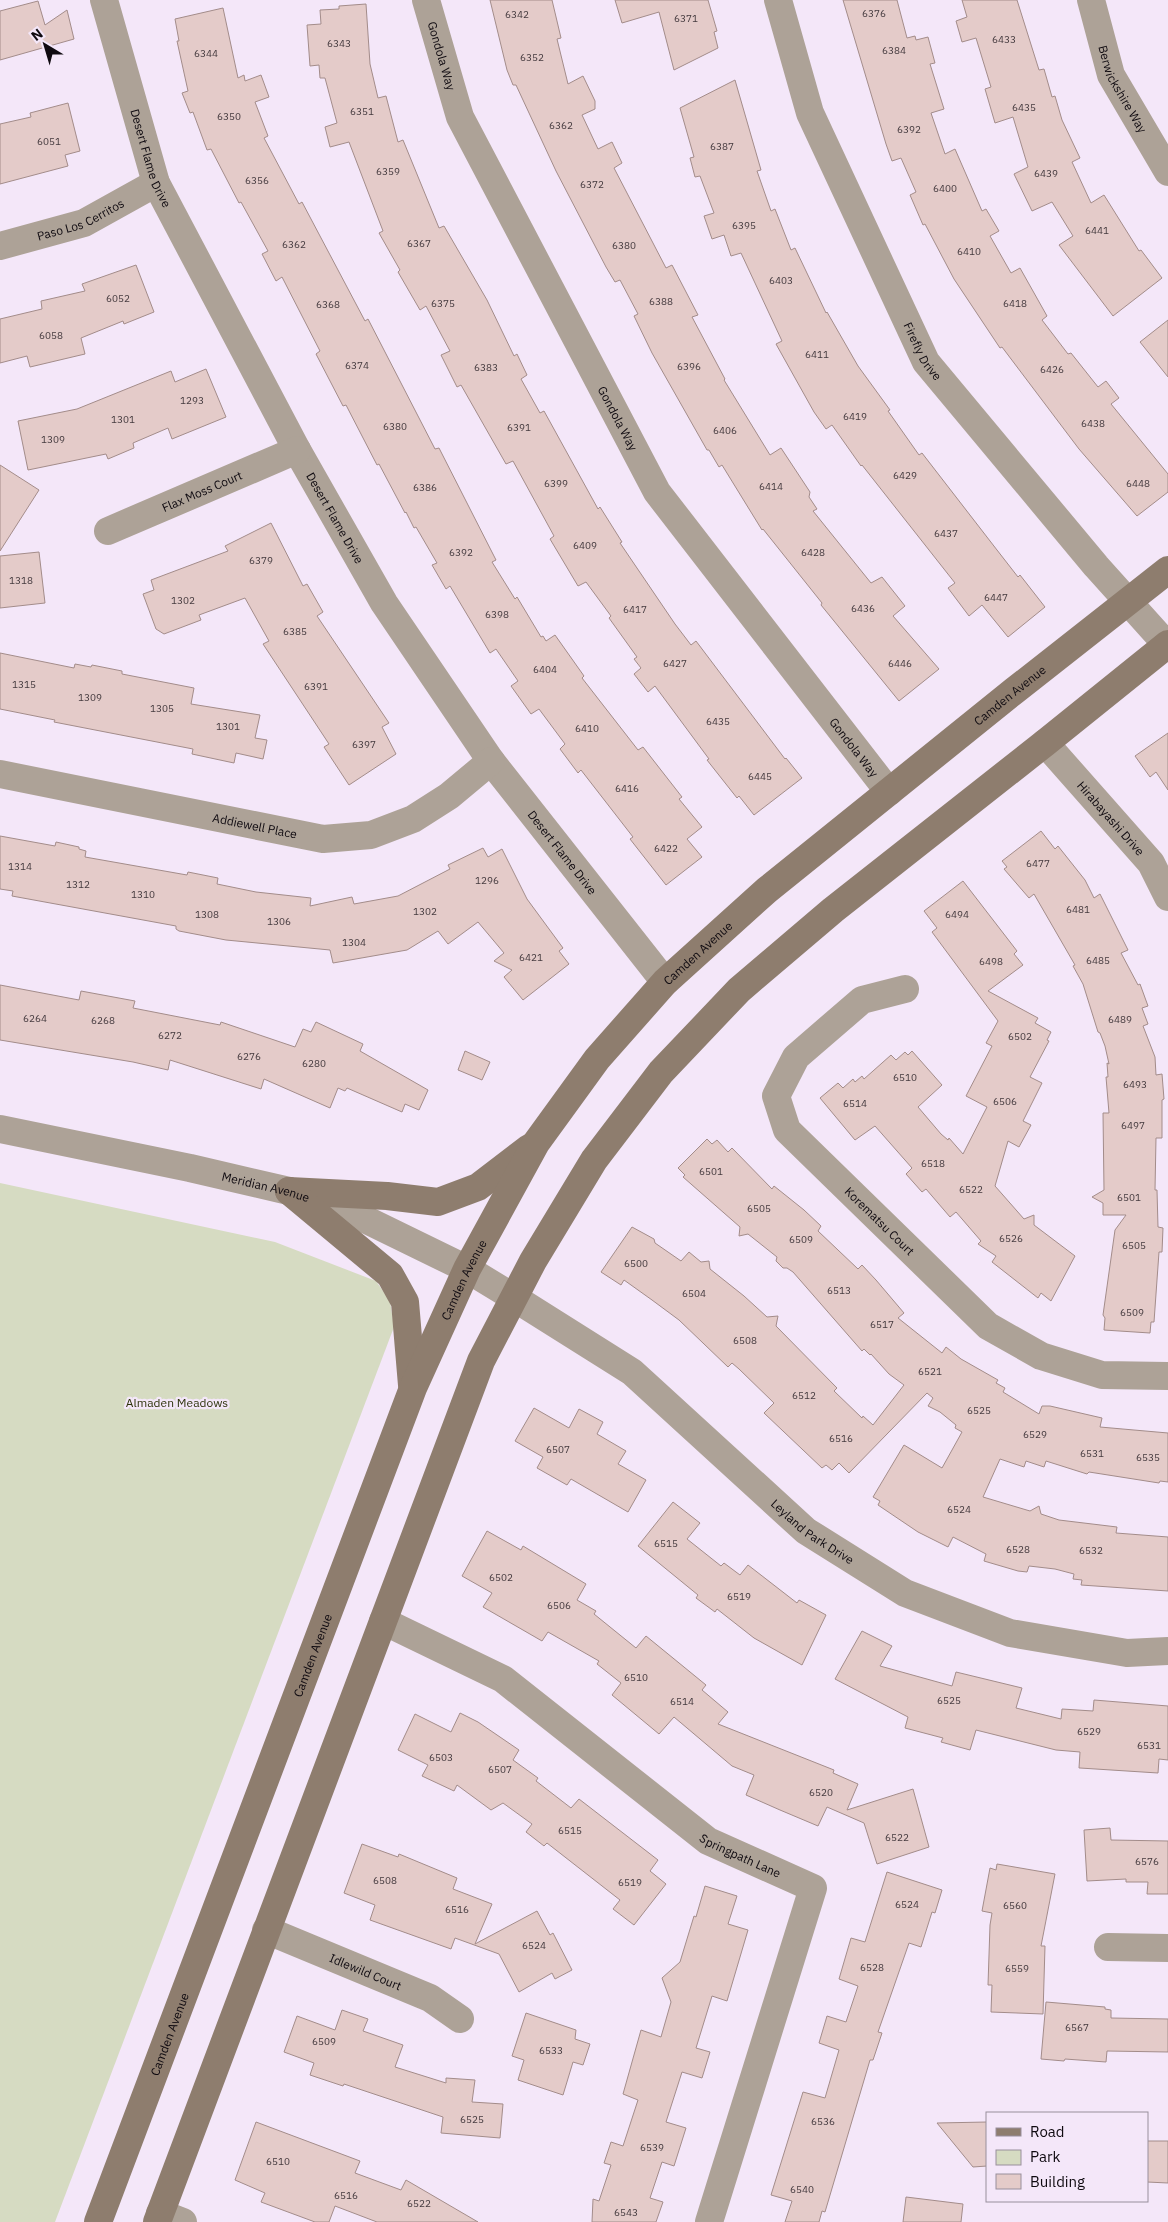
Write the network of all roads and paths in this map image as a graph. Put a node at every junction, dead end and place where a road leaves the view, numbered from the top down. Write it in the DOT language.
graph roads {
  1 [pos="104,0"];
  2 [pos="426,0"];
  3 [pos="778,0"];
  4 [pos="1091,0"];
  5 [pos="1168,172"];
  6 [pos="156,183"];
  7 [pos="0,246"];
  8 [pos="297,450"];
  9 [pos="108,531"];
  10 [pos="1168,570"];
  11 [pos="1128,602"];
  12 [pos="1168,644"];
  13 [pos="1046,743"];
  14 [pos="491,761"];
  15 [pos="0,774"];
  16 [pos="889,792"];
  17 [pos="1168,897"];
  18 [pos="665,982"];
  19 [pos="905,989"];
  20 [pos="0,1129"];
  21 [pos="536,1143"];
  22 [pos="289,1191"];
  23 [pos="467,1269"];
  24 [pos="513,1297"];
  25 [pos="1168,1376"];
  26 [pos="413,1388"];
  27 [pos="383,1621"];
  28 [pos="1168,1651"];
  29 [pos="266,1930"];
  30 [pos="1108,1947"];
  31 [pos="1168,1948"];
  32 [pos="460,2019"];
  33 [pos="167,2219"];
  34 [pos="98,2222"];
  35 [pos="709,2222"];
  1 -- 6 [label="street, Desert Flame Drive"];
  2 -- 16 [label="street, Gondola Way"];
  3 -- 11 [label="street, Firefly Drive"];
  4 -- 5 [label="street, Berwickshire Way"];
  6 -- 7 [label="street, Paso Los Cerritos"];
  6 -- 8 [label="street, Desert Flame Drive"];
  8 -- 9 [label="street, Flax Moss Court"];
  8 -- 14 [label="street, Desert Flame Drive"];
  10 -- 11 [label="main road, Camden Avenue"];
  11 -- 12 [label="street, Firefly Drive"];
  11 -- 16 [label="main road, Camden Avenue"];
  12 -- 13 [label="main road"];
  13 -- 17 [label="street, Hirabayashi Drive"];
  13 -- 24 [label="main road"];
  14 -- 15 [label="street, Addiewell Place"];
  14 -- 18 [label="street, Desert Flame Drive"];
  16 -- 18 [label="main road, Camden Avenue"];
  18 -- 21 [label="main road, Camden Avenue"];
  19 -- 25 [label="street, Korematsu Court"];
  20 -- 22 [label="street, Meridian Avenue"];
  21 -- 22 [label="main road"];
  21 -- 23 [label="main road, Camden Avenue"];
  22 -- 23 [label="street, Meridian Avenue"];
  22 -- 26 [label="main road"];
  23 -- 24 [label="street, Meridian Avenue"];
  23 -- 26 [label="main road, Camden Avenue"];
  24 -- 27 [label="main road"];
  24 -- 28 [label="street, Leyland Park Drive"];
  26 -- 34 [label="main road, Camden Avenue"];
  27 -- 29 [label="main road"];
  27 -- 35 [label="street, Springpath Lane"];
  29 -- 32 [label="street, Idlewild Court"];
  29 -- 33 [label="main road"];
  30 -- 31 [label="street"];
}
